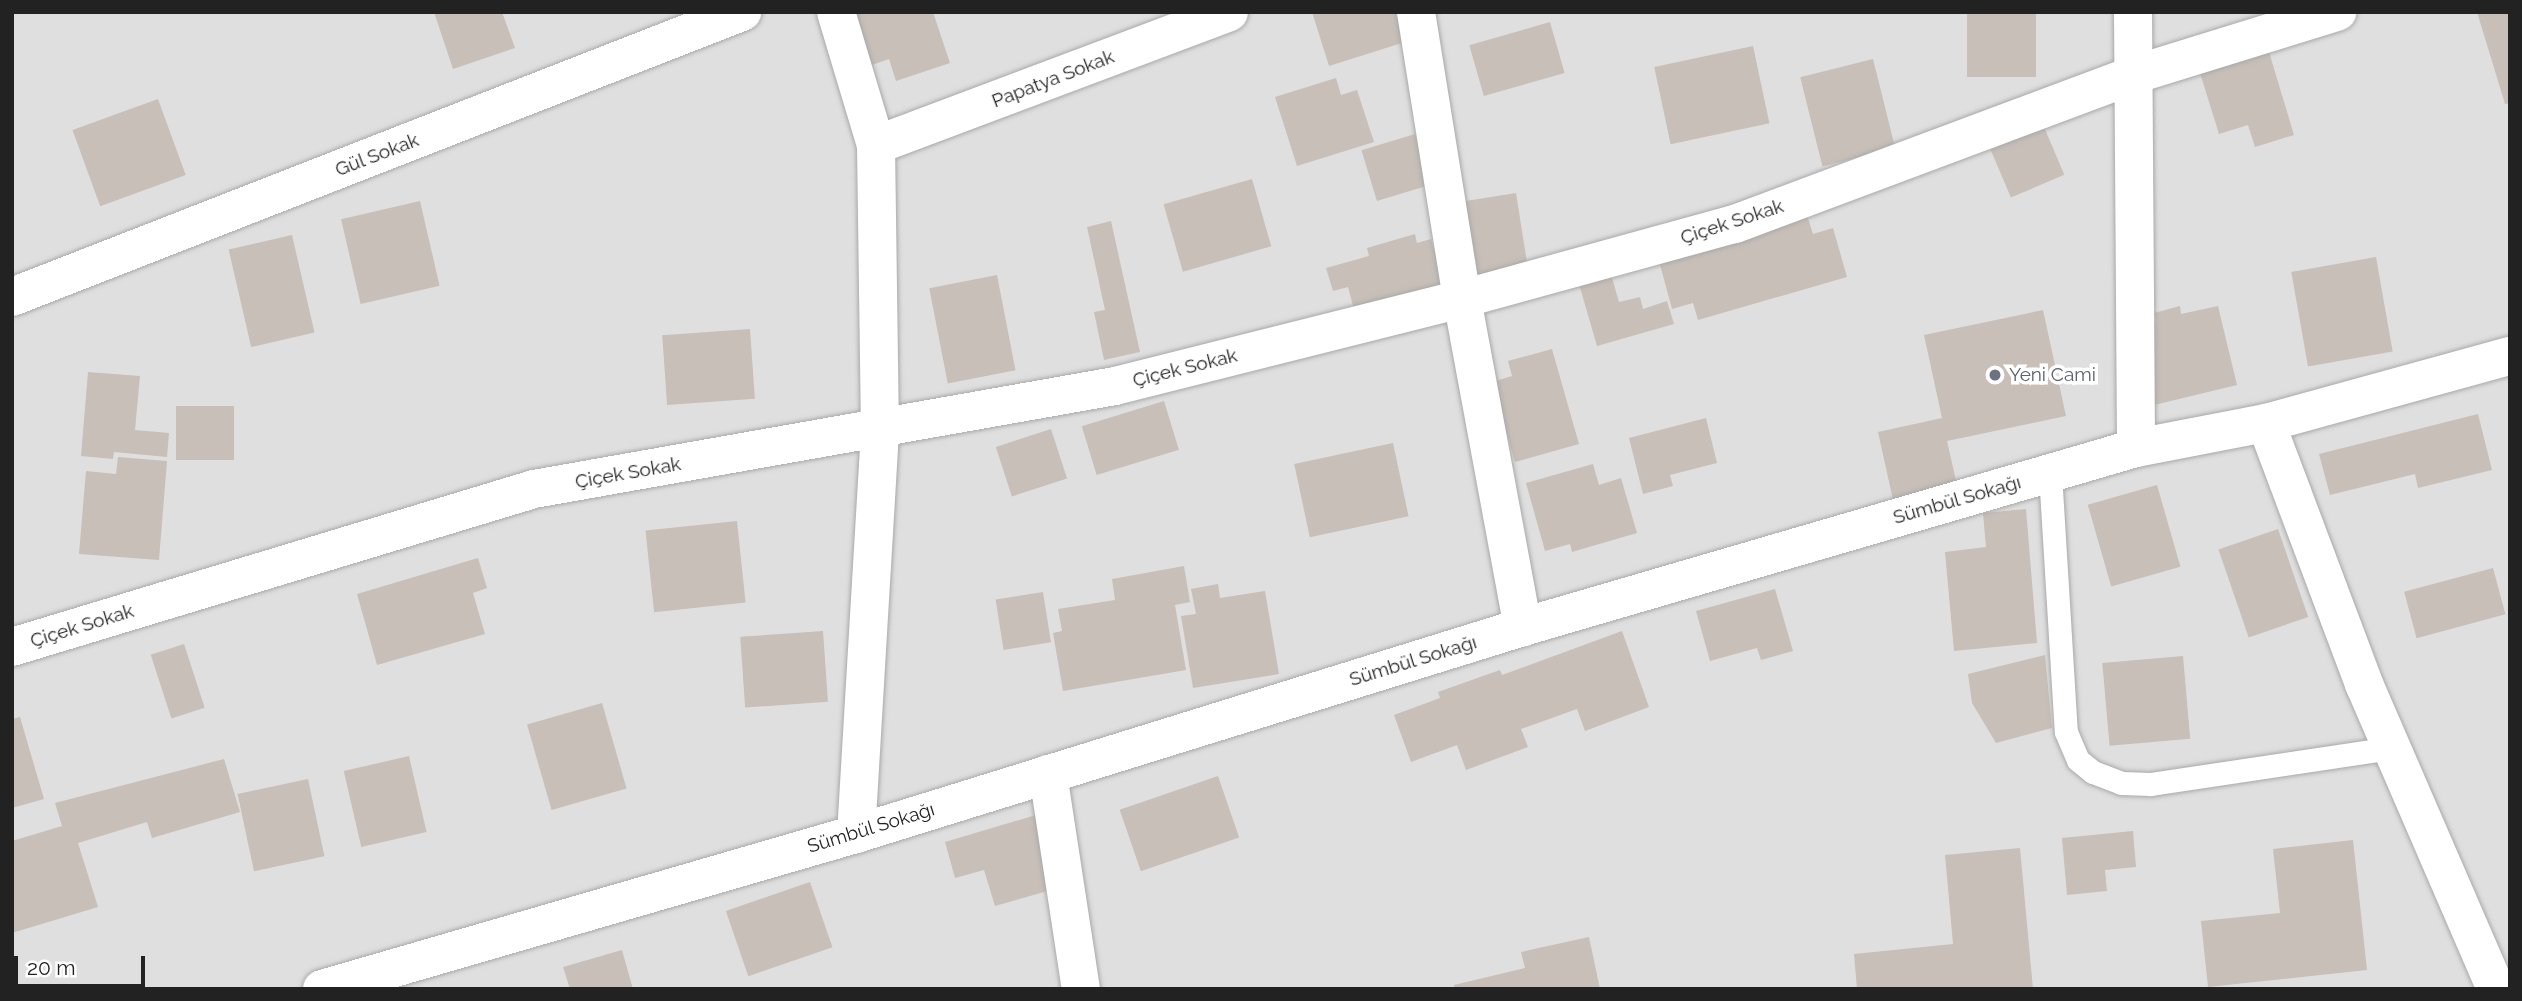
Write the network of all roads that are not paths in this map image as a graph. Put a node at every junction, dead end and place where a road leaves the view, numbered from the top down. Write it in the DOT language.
graph roads {
  1 [pos="742,12"];
  2 [pos="836,12"];
  3 [pos="1230,12"];
  4 [pos="1416,12"];
  5 [pos="2133,12"];
  6 [pos="2337,12"];
  7 [pos="2133,75"];
  8 [pos="876,145"];
  9 [pos="12,297"];
  10 [pos="1462,299"];
  11 [pos="2510,356"];
  12 [pos="2266,423"];
  13 [pos="880,431"];
  14 [pos="2136,448"];
  15 [pos="2050,473"];
  16 [pos="1523,627"];
  17 [pos="12,647"];
  18 [pos="2392,748"];
  19 [pos="1048,774"];
  20 [pos="856,834"];
  21 [pos="2510,986"];
  22 [pos="322,989"];
  23 [pos="1082,989"];
  24 [pos="2496,989"];
  1 -- 9 [label="street, Gül Sokak"];
  2 -- 8 [label="street"];
  3 -- 8 [label="street, Papatya Sokak"];
  4 -- 10 [label="street"];
  5 -- 7 [label="street"];
  6 -- 7 [label="street, Çiçek Sokak"];
  7 -- 10 [label="street, Çiçek Sokak"];
  7 -- 14 [label="street"];
  8 -- 13 [label="street"];
  10 -- 13 [label="street, Çiçek Sokak"];
  10 -- 16 [label="street"];
  11 -- 12 [label="street, Sümbül Sokağı"];
  12 -- 14 [label="street, Sümbül Sokağı"];
  12 -- 18 [label="street"];
  13 -- 17 [label="street, Çiçek Sokak"];
  13 -- 20 [label="street"];
  14 -- 15 [label="street, Sümbül Sokağı"];
  15 -- 16 [label="street, Sümbül Sokağı"];
  15 -- 18 [label="lane"];
  16 -- 19 [label="street, Sümbül Sokağı"];
  18 -- 24 [label="street"];
  19 -- 20 [label="street, Sümbül Sokağı"];
  19 -- 23 [label="street"];
  20 -- 22 [label="street, Sümbül Sokağı"];
  21 -- 24 [label="street"];
}
